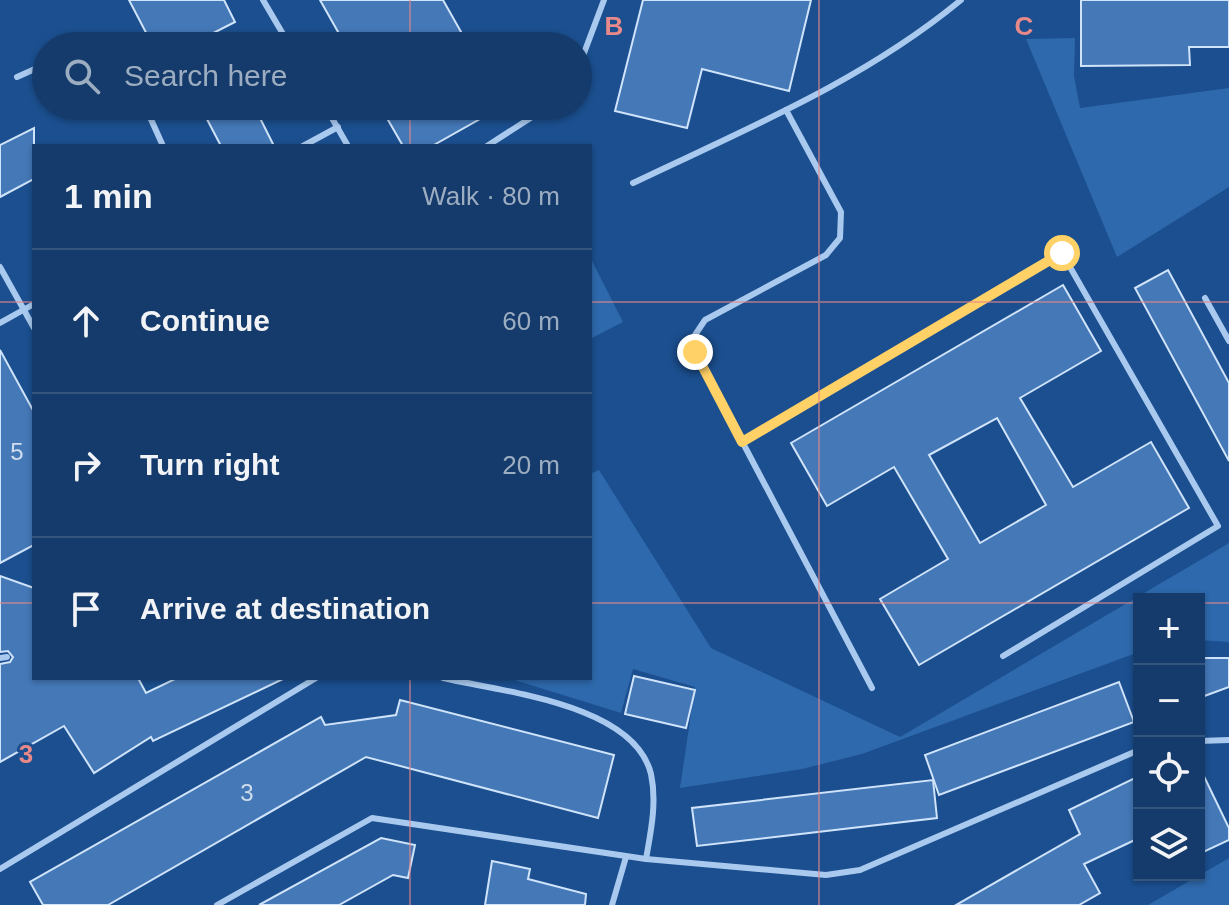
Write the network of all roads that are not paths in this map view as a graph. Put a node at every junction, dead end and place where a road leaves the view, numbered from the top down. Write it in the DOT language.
graph roads {
  1 [pos="263,0"];
  2 [pos="604,0"];
  3 [pos="961,0"];
  4 [pos="282,32"];
  5 [pos="592,32"];
  6 [pos="32,70"];
  7 [pos="17,77"];
  8 [pos="786,110"];
  9 [pos="151,120"];
  10 [pos="334,120"];
  11 [pos="527,120"];
  12 [pos="338,127"];
  13 [pos="162,144"];
  14 [pos="307,144"];
  15 [pos="347,144"];
  16 [pos="490,144"];
  17 [pos="633,183"];
  18 [pos="0,267"];
  19 [pos="1205,298"];
  20 [pos="32,305"];
  21 [pos="24,310"];
  22 [pos="0,323"];
  23 [pos="32,324"];
  24 [pos="1229,341"];
  25 [pos="742,442"];
  26 [pos="1003,656"];
  27 [pos="313,680"];
  28 [pos="452,680"];
  29 [pos="872,688"];
  30 [pos="1229,740"];
  31 [pos="1205,741"];
  32 [pos="1133,753"];
  33 [pos="626,857"];
  34 [pos="646,859"];
  35 [pos="0,869"];
  36 [pos="217,905"];
  37 [pos="612,905"];
  1 -- 4 [label="lane"];
  2 -- 5 [label="lane"];
  3 -- 8 [label="lane"];
  6 -- 7 [label="lane"];
  8 -- 17 [label="lane"];
  8 -- 25 [label="lane"];
  9 -- 13 [label="lane"];
  10 -- 12 [label="lane"];
  11 -- 16 [label="lane"];
  12 -- 14 [label="lane"];
  12 -- 15 [label="lane"];
  18 -- 21 [label="lane"];
  19 -- 24 [label="lane"];
  20 -- 21 [label="lane"];
  21 -- 22 [label="lane"];
  21 -- 23 [label="lane"];
  25 -- 26 [label="lane"];
  25 -- 29 [label="lane"];
  27 -- 35 [label="lane"];
  28 -- 34 [label="lane"];
  30 -- 31 [label="lane"];
  32 -- 34 [label="lane"];
  33 -- 34 [label="lane"];
  33 -- 36 [label="lane"];
  33 -- 37 [label="lane"];
}
